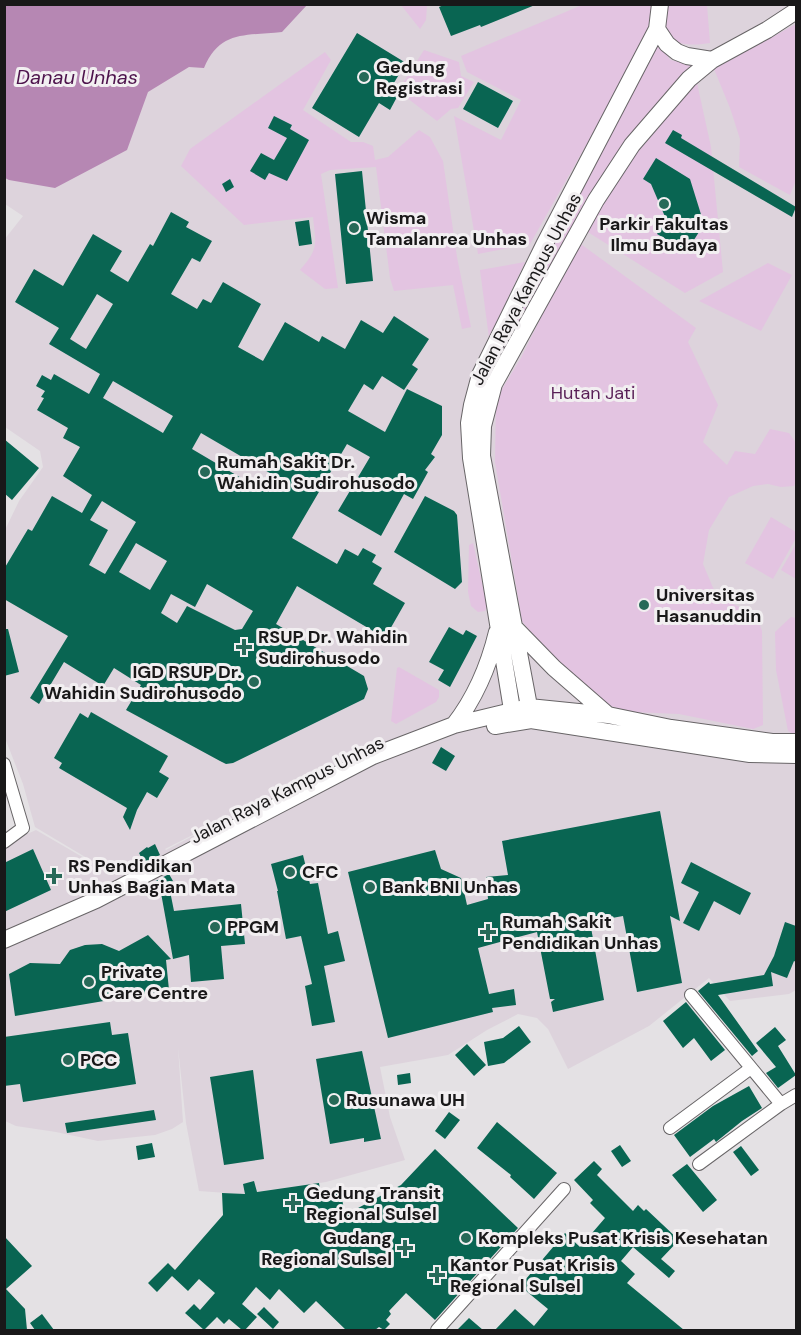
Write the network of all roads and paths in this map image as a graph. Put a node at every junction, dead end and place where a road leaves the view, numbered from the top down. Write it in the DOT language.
graph roads {
  1 [pos="660,4"];
  2 [pos="796,11"];
  3 [pos="657,29"];
  4 [pos="712,60"];
  5 [pos="575,187"];
  6 [pos="596,200"];
  7 [pos="506,624"];
  8 [pos="522,715"];
  9 [pos="608,715"];
  10 [pos="454,725"];
  11 [pos="796,742"];
  12 [pos="752,747"];
  13 [pos="796,755"];
  14 [pos="383,757"];
  15 [pos="4,764"];
  16 [pos="7,782"];
  17 [pos="4,842"];
  18 [pos="84,911"];
  19 [pos="4,940"];
  20 [pos="4,951"];
  21 [pos="692,995"];
  22 [pos="751,1068"];
  23 [pos="796,1095"];
  24 [pos="781,1104"];
  25 [pos="670,1128"];
  26 [pos="699,1164"];
  27 [pos="564,1189"];
  28 [pos="437,1330"];
  1 -- 3 [label="street"];
  2 -- 4 [label="street, Jalan Raya Kampus Unhas"];
  3 -- 4 [label="street"];
  3 -- 5 [label="street, Jalan Raya Kampus Unhas"];
  4 -- 6 [label="street, Jalan Raya Kampus Unhas"];
  5 -- 6 [label="street"];
  5 -- 7 [label="street, Jalan Raya Kampus Unhas"];
  6 -- 7 [label="street, Jalan Raya Kampus Unhas"];
  7 -- 8 [label="street, Jalan Raya Kampus Unhas"];
  7 -- 9 [label="street"];
  7 -- 10 [label="street"];
  8 -- 9 [label="street, Jalan Raya Kampus Unhas"];
  8 -- 10 [label="street, Jalan Raya Kampus Unhas"];
  8 -- 12 [label="street, Jalan Raya Kampus Unhas"];
  8 -- 14 [label="street, Jalan Raya Kampus Unhas"];
  9 -- 12 [label="street, Jalan Raya Kampus Unhas"];
  10 -- 14 [label="street, Jalan Raya Kampus Unhas"];
  11 -- 12 [label="street, Jalan Raya Kampus Unhas"];
  12 -- 13 [label="street, Jalan Raya Kampus Unhas"];
  14 -- 18 [label="street, Jalan Raya Kampus Unhas"];
  15 -- 16 [label="street"];
  16 -- 17 [label="street"];
  18 -- 19 [label="street, Jalan Raya Kampus Unhas"];
  18 -- 20 [label="street, Jalan Raya Kampus Unhas"];
  21 -- 22 [label="street"];
  22 -- 24 [label="street"];
  22 -- 25 [label="street"];
  23 -- 24 [label="street"];
  24 -- 26 [label="street"];
  27 -- 28 [label="street"];
}
